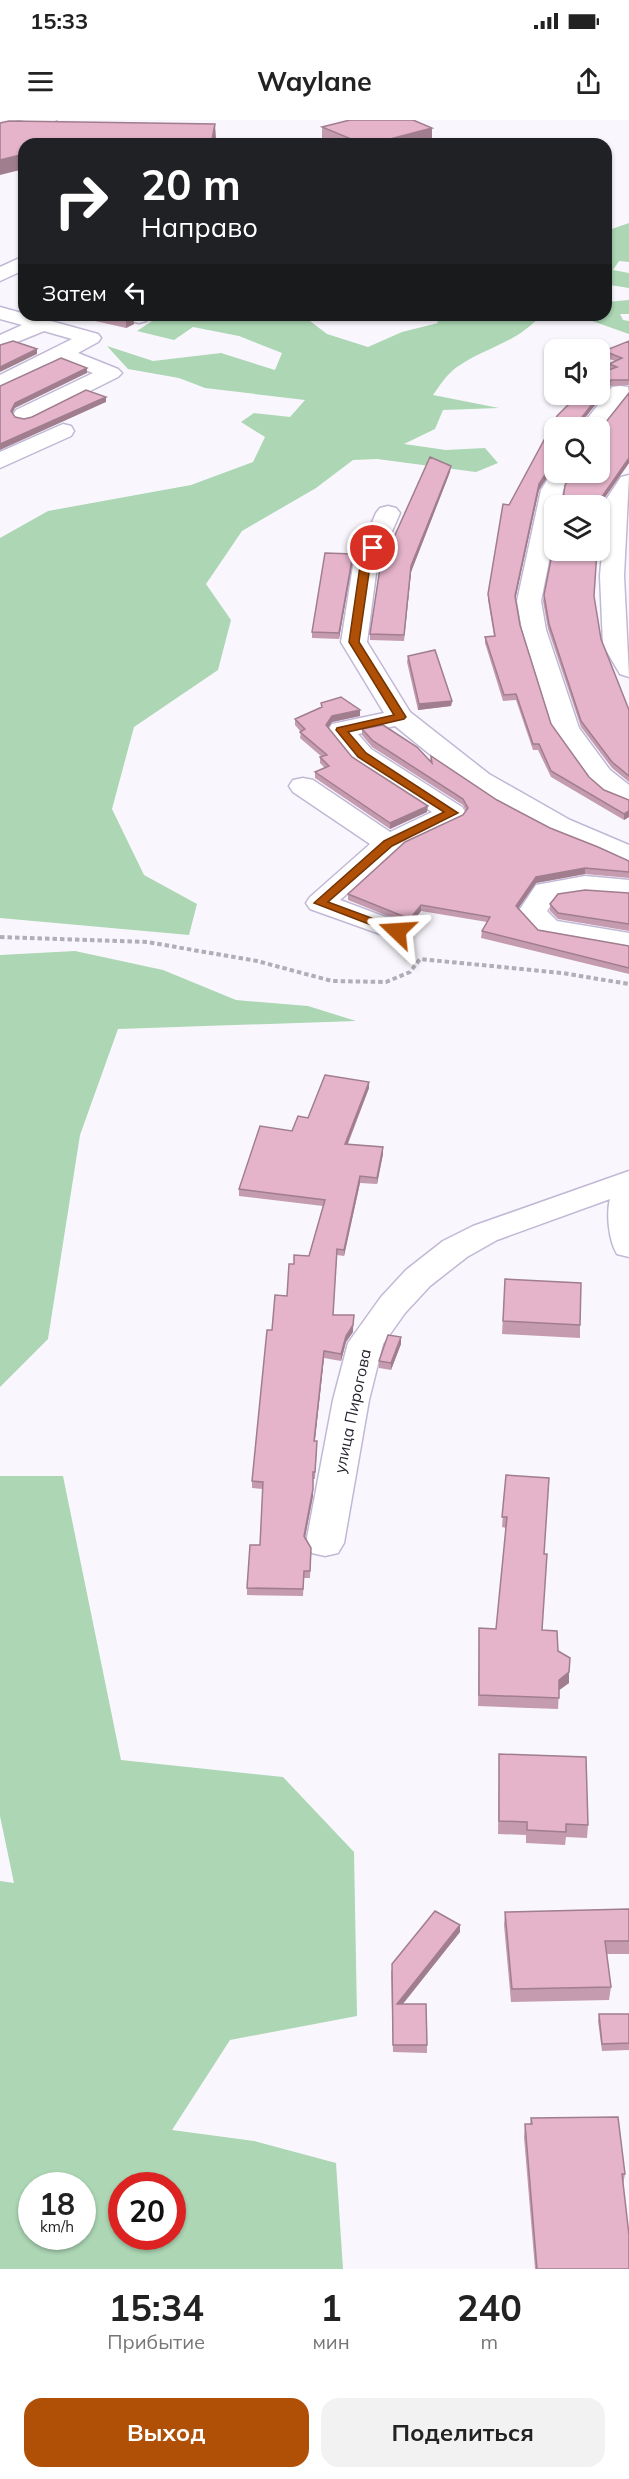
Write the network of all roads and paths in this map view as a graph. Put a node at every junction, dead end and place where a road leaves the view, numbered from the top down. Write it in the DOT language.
graph roads {
  1 [pos="47,120"];
  2 [pos="0,131"];
  3 [pos="12,277"];
  4 [pos="0,302"];
  5 [pos="0,313"];
  6 [pos="18,316"];
  7 [pos="46,321"];
  8 [pos="50,321"];
  9 [pos="54,321"];
  10 [pos="111,330"];
  11 [pos="0,343"];
  12 [pos="62,354"];
  13 [pos="0,383"];
  14 [pos="620,392"];
  15 [pos="600,417"];
  16 [pos="0,461"];
  17 [pos="629,482"];
  18 [pos="556,483"];
  19 [pos="388,513"];
  20 [pos="629,669"];
  21 [pos="400,717"];
  22 [pos="303,786"];
  23 [pos="629,796"];
  24 [pos="388,843"];
  25 [pos="629,855"];
  26 [pos="629,889"];
  27 [pos="397,931"];
  28 [pos="0,937"];
  29 [pos="629,942"];
  30 [pos="629,984"];
  31 [pos="629,1181"];
  32 [pos="629,1189"];
  33 [pos="629,1246"];
  34 [pos="325,1543"];
  1 -- 2 [label="street"];
  3 -- 4 [label="street"];
  5 -- 6 [label="street"];
  7 -- 11 [label="street"];
  8 -- 12 [label="street"];
  9 -- 10 [label="street"];
  12 -- 13 [label="street"];
  12 -- 16 [label="street"];
  14 -- 15 [label="street"];
  17 -- 20 [label="street"];
  18 -- 23 [label="street"];
  19 -- 21 [label="street"];
  21 -- 24 [label="street"];
  21 -- 25 [label="street"];
  22 -- 24 [label="street"];
  24 -- 27 [label="street"];
  26 -- 29 [label="street"];
  28 -- 30 [label="path"];
  31 -- 34 [label="street, улица Пирогова"];
  32 -- 33 [label="street"];
}
